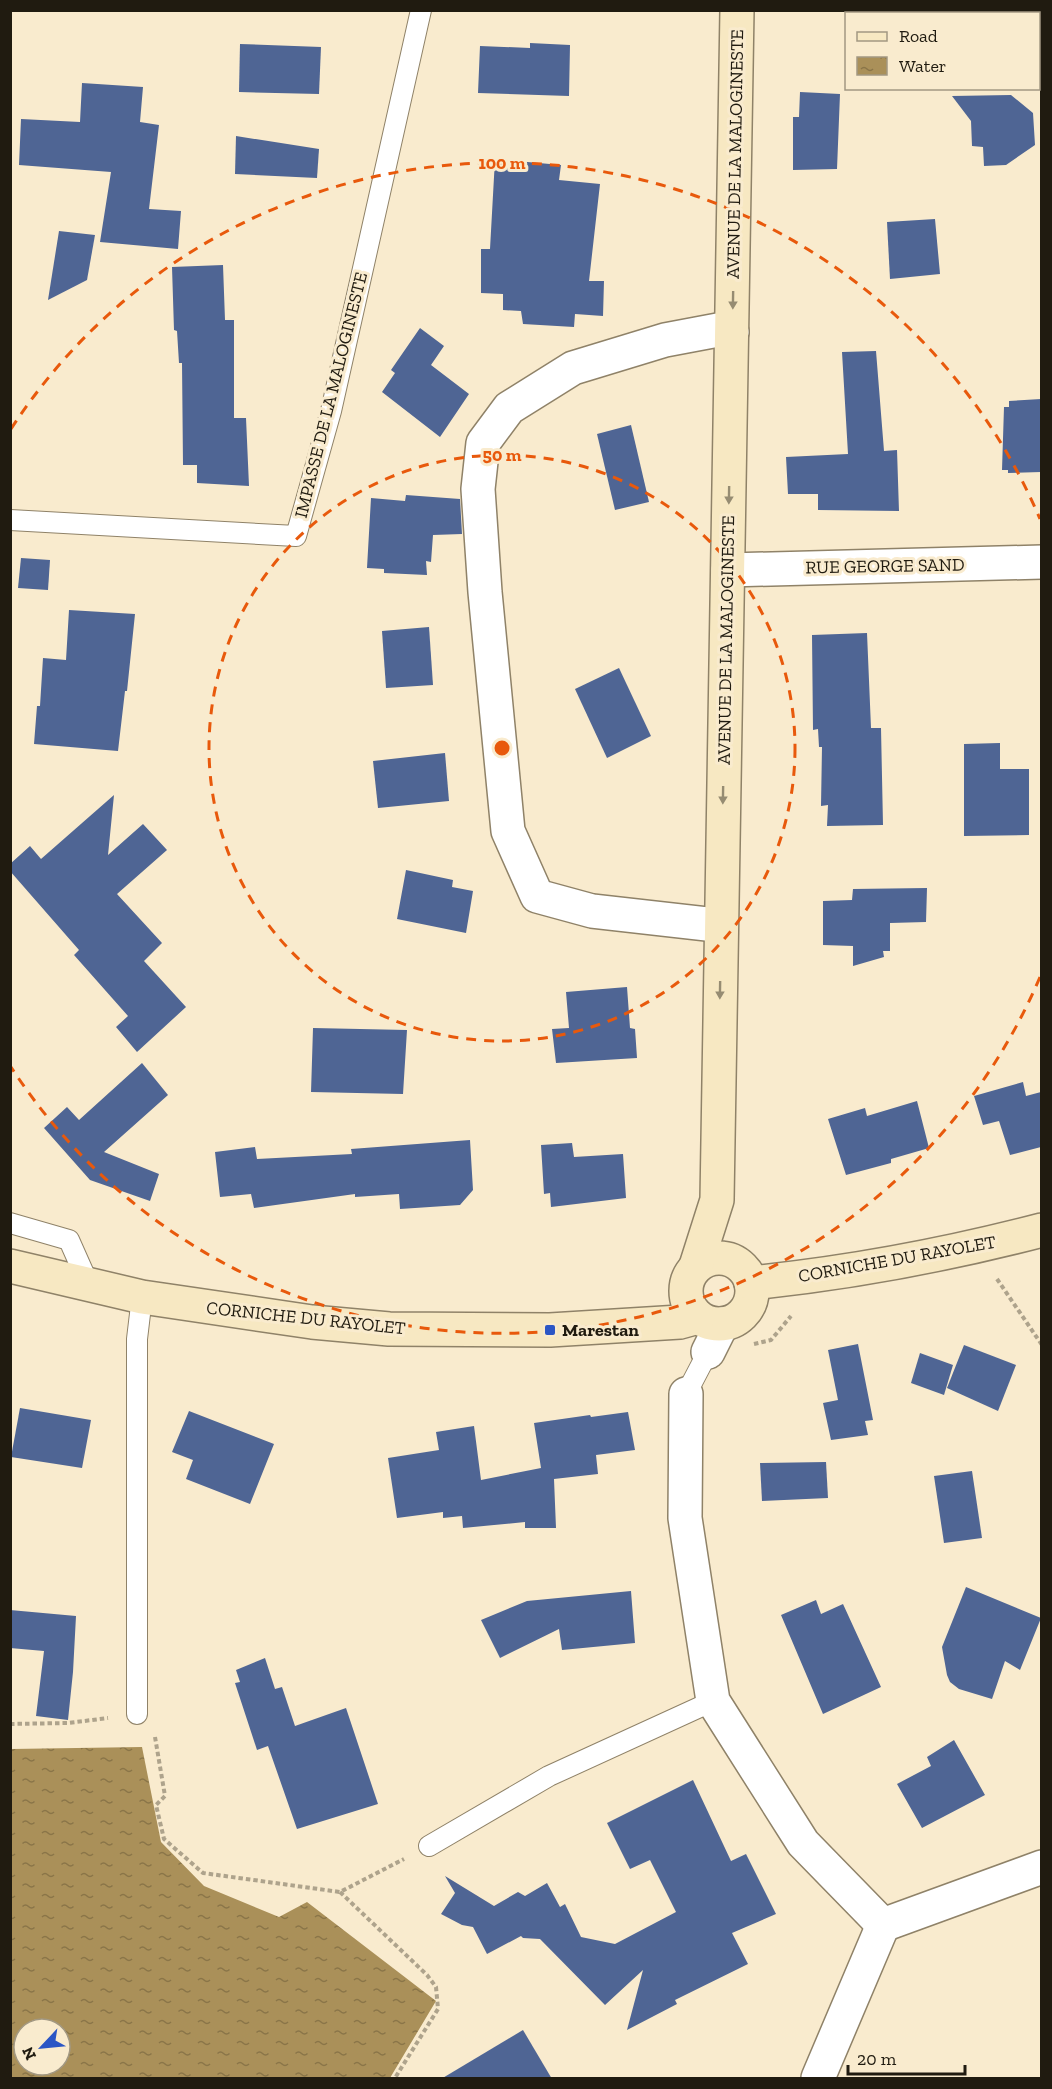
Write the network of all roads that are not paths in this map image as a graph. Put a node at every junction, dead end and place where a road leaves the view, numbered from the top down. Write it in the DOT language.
graph roads {
  1 [pos="421,10"];
  2 [pos="737,10"];
  3 [pos="732,332"];
  4 [pos="10,520"];
  5 [pos="1041,562"];
  6 [pos="728,570"];
  7 [pos="721,924"];
  8 [pos="10,1223"];
  9 [pos="1041,1230"];
  10 [pos="10,1266"];
  11 [pos="691,1276"];
  12 [pos="751,1283"];
  13 [pos="88,1285"];
  14 [pos="142,1297"];
  15 [pos="607,1327"];
  16 [pos="709,1331"];
  17 [pos="686,1394"];
  18 [pos="713,1701"];
  19 [pos="137,1714"];
  20 [pos="429,1846"];
  21 [pos="1041,1867"];
  22 [pos="883,1925"];
  23 [pos="818,2079"];
  1 -- 4 [label="lane, IMPASSE DE LA MALOGINESTE"];
  2 -- 3 [label="main road, AVENUE DE LA MALOGINESTE, one-way"];
  3 -- 6 [label="main road, AVENUE DE LA MALOGINESTE, one-way"];
  3 -- 7 [label="street"];
  5 -- 6 [label="street, RUE GEORGE SAND"];
  6 -- 7 [label="main road, AVENUE DE LA MALOGINESTE, one-way"];
  7 -- 11 [label="main road, AVENUE DE LA MALOGINESTE, one-way"];
  8 -- 13 [label="lane"];
  9 -- 12 [label="main road, CORNICHE DU RAYOLET"];
  10 -- 13 [label="main road, CORNICHE DU RAYOLET"];
  11 -- 12 [label="main road, CORNICHE DU RAYOLET"];
  11 -- 15 [label="main road, CORNICHE DU RAYOLET"];
  11 -- 16 [label="main road"];
  12 -- 16 [label="main road, CORNICHE DU RAYOLET"];
  13 -- 14 [label="main road, CORNICHE DU RAYOLET"];
  14 -- 15 [label="main road, CORNICHE DU RAYOLET"];
  14 -- 19 [label="lane"];
  15 -- 16 [label="main road, CORNICHE DU RAYOLET"];
  16 -- 17 [label="lane"];
  17 -- 18 [label="street"];
  18 -- 20 [label="lane"];
  18 -- 22 [label="street"];
  21 -- 22 [label="street"];
  22 -- 23 [label="street"];
}
